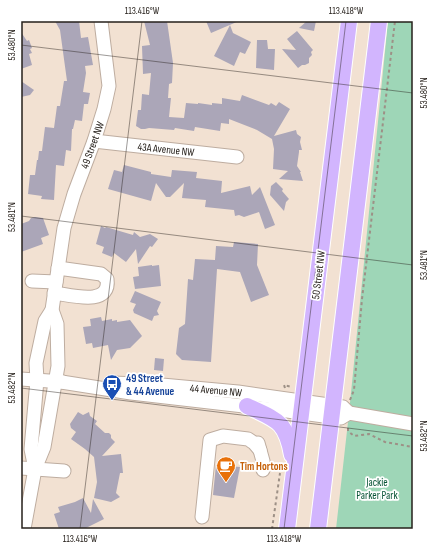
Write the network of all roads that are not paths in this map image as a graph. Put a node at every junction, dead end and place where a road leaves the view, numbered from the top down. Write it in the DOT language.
graph roads {
  1 [pos="101,21"];
  2 [pos="349,21"];
  3 [pos="379,21"];
  4 [pos="94,141"];
  5 [pos="237,157"];
  6 [pos="58,268"];
  7 [pos="32,280"];
  8 [pos="55,287"];
  9 [pos="52,310"];
  10 [pos="21,379"];
  11 [pos="37,380"];
  12 [pos="55,382"];
  13 [pos="247,406"];
  14 [pos="302,407"];
  15 [pos="332,411"];
  16 [pos="413,424"];
  17 [pos="21,468"];
  18 [pos="35,469"];
  19 [pos="263,470"];
  20 [pos="287,470"];
  21 [pos="64,471"];
  22 [pos="202,517"];
  23 [pos="24,529"];
  24 [pos="287,529"];
  25 [pos="318,529"];
  1 -- 4 [label="street, 49 Street NW"];
  2 -- 14 [label="main road, 50 Street NW"];
  3 -- 15 [label="main road"];
  4 -- 5 [label="street, 43A Avenue NW"];
  4 -- 6 [label="street, 49 Street NW"];
  6 -- 8 [label="street, 49 Street NW"];
  6 -- 8 [label="street"];
  7 -- 8 [label="street"];
  8 -- 9 [label="street, 49 Street NW"];
  9 -- 11 [label="street, 49 Street NW"];
  9 -- 12 [label="street, 49 Street NW"];
  10 -- 11 [label="street, 44 Avenue NW"];
  11 -- 12 [label="street, 44 Avenue NW"];
  11 -- 18 [label="street, 49 Street NW"];
  12 -- 13 [label="street, 44 Avenue NW"];
  12 -- 14 [label="street, 44 Avenue NW"];
  12 -- 18 [label="street, 49 Street NW"];
  13 -- 14 [label="street, 44 Avenue NW"];
  13 -- 20 [label="main road"];
  14 -- 15 [label="street, 44 Avenue NW"];
  14 -- 20 [label="main road, 50 Street NW"];
  15 -- 16 [label="street, 44 Avenue NW"];
  15 -- 25 [label="main road"];
  17 -- 18 [label="street"];
  18 -- 21 [label="street"];
  18 -- 23 [label="street"];
  19 -- 22 [label="street"];
  20 -- 24 [label="main road, 50 Street NW"];
}
